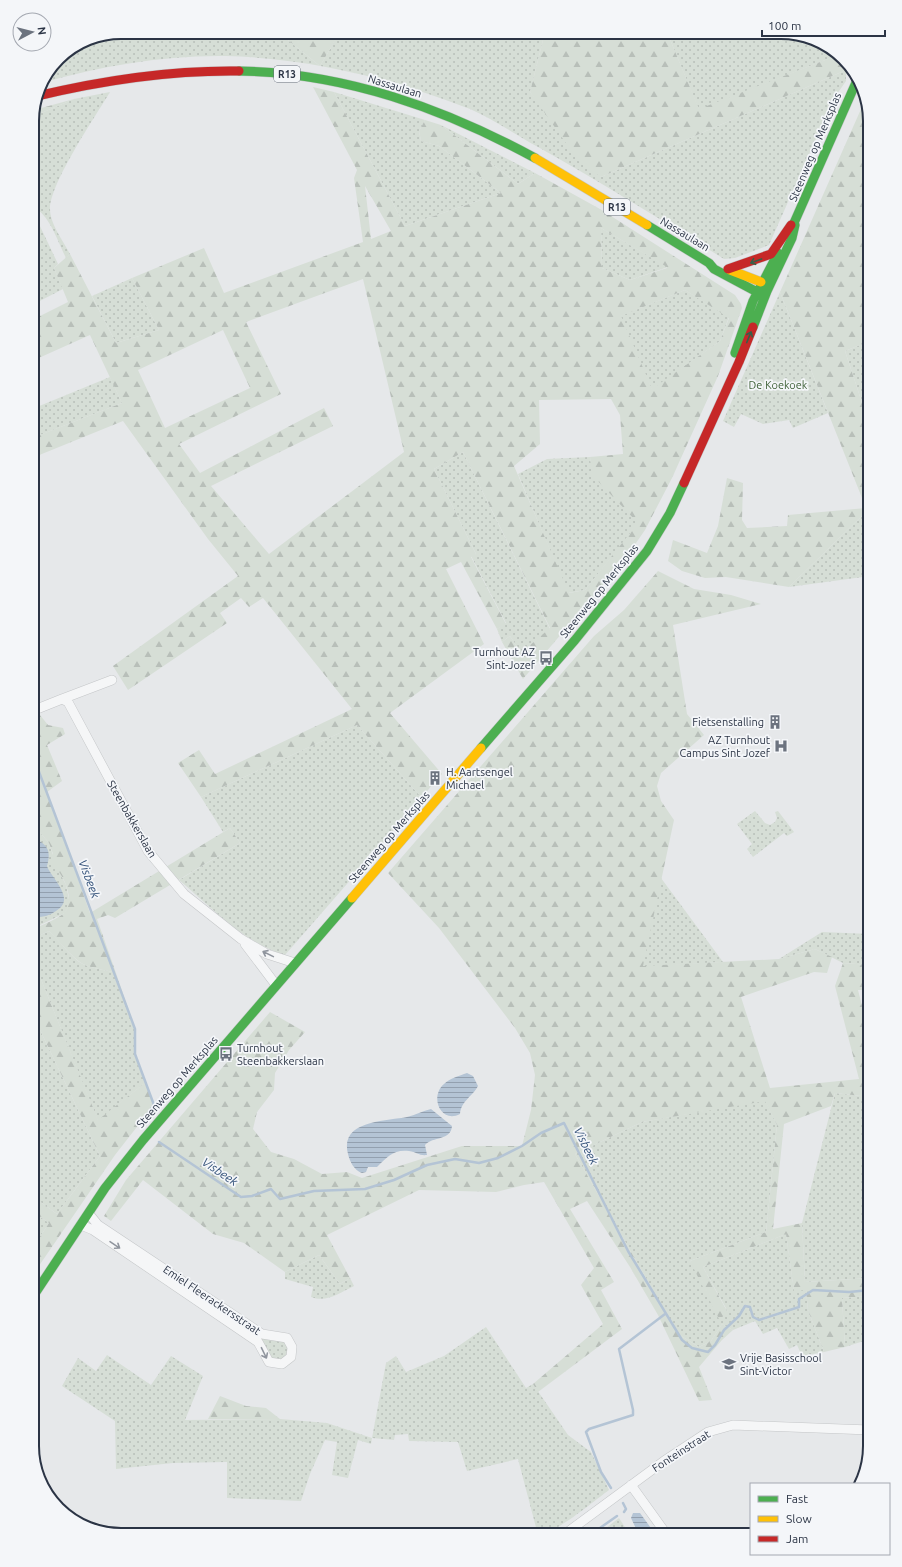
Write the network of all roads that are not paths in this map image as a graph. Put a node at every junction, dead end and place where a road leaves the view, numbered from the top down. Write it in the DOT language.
graph roads {
  1 [pos="855,85"];
  2 [pos="44,94"];
  3 [pos="800,213"];
  4 [pos="795,224"];
  5 [pos="709,263"];
  6 [pos="728,270"];
  7 [pos="761,282"];
  8 [pos="741,284"];
  9 [pos="767,291"];
  10 [pos="757,292"];
  11 [pos="750,307"];
  12 [pos="733,372"];
  13 [pos="112,680"];
  14 [pos="62,699"];
  15 [pos="39,708"];
  16 [pos="241,940"];
  17 [pos="295,963"];
  18 [pos="276,985"];
  19 [pos="89,1214"];
  20 [pos="81,1225"];
  21 [pos="39,1288"];
  22 [pos="863,1430"];
  23 [pos="631,1485"];
  24 [pos="573,1528"];
  25 [pos="661,1528"];
  1 -- 3 [label="street, Steenweg op Merksplas"];
  2 -- 5 [label="street, Nassaulaan / R13"];
  3 -- 4 [label="street, Steenweg op Merksplas"];
  3 -- 6 [label="street, one-way"];
  4 -- 7 [label="street, Steenweg op Merksplas"];
  4 -- 9 [label="street, Steenweg op Merksplas"];
  5 -- 6 [label="street, Nassaulaan / R13"];
  5 -- 8 [label="street, Nassaulaan / R13"];
  6 -- 7 [label="street, Nassaulaan / R13"];
  7 -- 9 [label="street"];
  7 -- 10 [label="street, Steenweg op Merksplas"];
  8 -- 10 [label="street, Nassaulaan / R13"];
  8 -- 11 [label="street"];
  9 -- 10 [label="street"];
  12 -- 9 [label="street, Steenweg op Merksplas, one-way"];
  10 -- 11 [label="street, Steenweg op Merksplas"];
  11 -- 12 [label="street, Steenweg op Merksplas"];
  12 -- 17 [label="street, Steenweg op Merksplas"];
  13 -- 14 [label="street"];
  14 -- 15 [label="street"];
  14 -- 16 [label="street, Steenbakkerslaan"];
  17 -- 16 [label="street, Steenbakkerslaan, one-way"];
  16 -- 18 [label="street, Steenbakkerslaan"];
  17 -- 18 [label="street, Steenweg op Merksplas"];
  18 -- 19 [label="street, Steenweg op Merksplas"];
  19 -- 20 [label="street, Steenweg op Merksplas"];
  20 -- 19 [label="street, Emiel Fleerackersstraat, one-way"];
  20 -- 21 [label="street, Steenweg op Merksplas"];
  22 -- 23 [label="street, Fonteinstraat"];
  23 -- 24 [label="street, Fonteinstraat"];
  23 -- 25 [label="street"];
}
